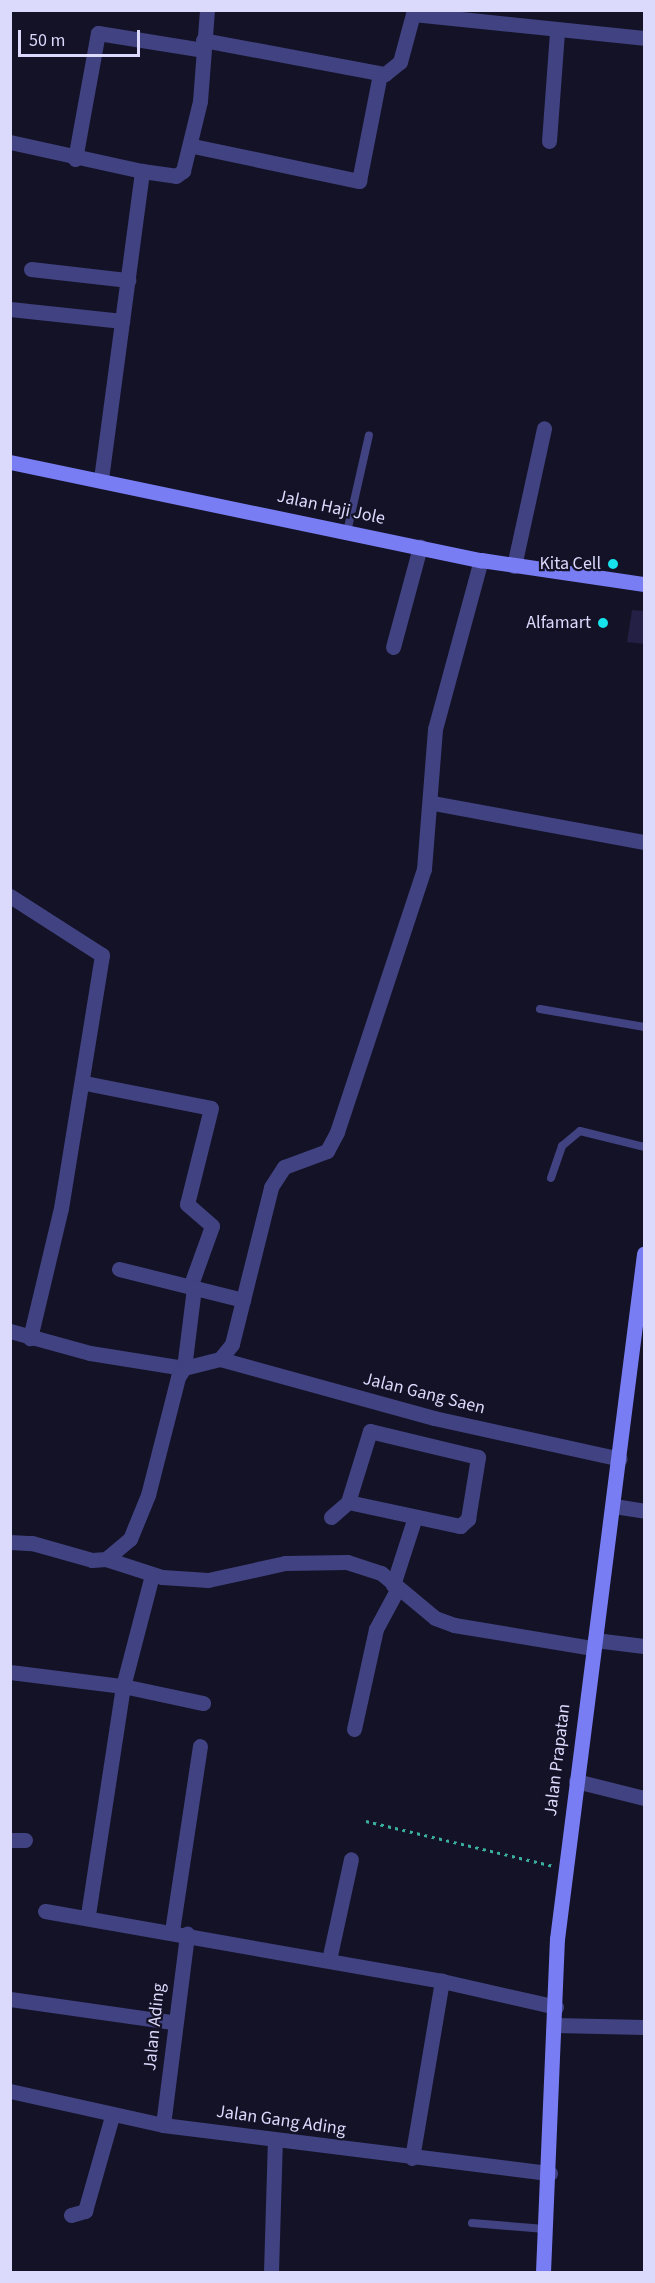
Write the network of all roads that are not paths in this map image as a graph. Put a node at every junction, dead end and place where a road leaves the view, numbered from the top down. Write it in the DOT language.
graph roads {
  1 [pos="207,10"];
  2 [pos="414,12"];
  3 [pos="557,31"];
  4 [pos="645,38"];
  5 [pos="203,45"];
  6 [pos="380,74"];
  7 [pos="549,141"];
  8 [pos="10,142"];
  9 [pos="193,146"];
  10 [pos="75,159"];
  11 [pos="142,171"];
  12 [pos="31,269"];
  13 [pos="128,280"];
  14 [pos="10,309"];
  15 [pos="122,321"];
  16 [pos="544,428"];
  17 [pos="369,435"];
  18 [pos="10,462"];
  19 [pos="101,479"];
  20 [pos="347,532"];
  21 [pos="420,548"];
  22 [pos="481,560"];
  23 [pos="514,566"];
  24 [pos="645,584"];
  25 [pos="393,647"];
  26 [pos="433,803"];
  27 [pos="645,842"];
  28 [pos="10,896"];
  29 [pos="540,1009"];
  30 [pos="645,1027"];
  31 [pos="85,1083"];
  32 [pos="645,1147"];
  33 [pos="551,1178"];
  34 [pos="645,1254"];
  35 [pos="119,1269"];
  36 [pos="192,1288"];
  37 [pos="243,1300"];
  38 [pos="10,1331"];
  39 [pos="30,1338"];
  40 [pos="220,1359"];
  41 [pos="184,1368"];
  42 [pos="620,1460"];
  43 [pos="348,1502"];
  44 [pos="614,1506"];
  45 [pos="645,1511"];
  46 [pos="331,1517"];
  47 [pos="414,1520"];
  48 [pos="10,1542"];
  49 [pos="106,1559"];
  50 [pos="152,1575"];
  51 [pos="395,1588"];
  52 [pos="594,1644"];
  53 [pos="645,1646"];
  54 [pos="10,1672"];
  55 [pos="123,1686"];
  56 [pos="203,1703"];
  57 [pos="354,1729"];
  58 [pos="200,1746"];
  59 [pos="576,1781"];
  60 [pos="645,1798"];
  61 [pos="351,1859"];
  62 [pos="45,1911"];
  63 [pos="88,1916"];
  64 [pos="179,1933"];
  65 [pos="329,1960"];
  66 [pos="442,1981"];
  67 [pos="10,1999"];
  68 [pos="556,2007"];
  69 [pos="172,2022"];
  70 [pos="555,2025"];
  71 [pos="645,2027"];
  72 [pos="10,2091"];
  73 [pos="112,2116"];
  74 [pos="164,2125"];
  75 [pos="275,2140"];
  76 [pos="412,2158"];
  77 [pos="550,2173"];
  78 [pos="71,2215"];
  79 [pos="472,2223"];
  80 [pos="545,2229"];
  81 [pos="271,2272"];
  82 [pos="543,2272"];
  1 -- 5 [label="street"];
  2 -- 3 [label="street"];
  2 -- 6 [label="street"];
  3 -- 4 [label="street"];
  3 -- 7 [label="street"];
  5 -- 6 [label="street"];
  5 -- 9 [label="street"];
  5 -- 10 [label="street"];
  6 -- 9 [label="street"];
  8 -- 10 [label="street"];
  9 -- 11 [label="street"];
  10 -- 11 [label="street"];
  11 -- 13 [label="street"];
  12 -- 13 [label="street"];
  13 -- 15 [label="street"];
  14 -- 15 [label="street"];
  15 -- 19 [label="street"];
  16 -- 23 [label="street"];
  17 -- 20 [label="lane"];
  18 -- 19 [label="main road, Jalan Haji Jole"];
  19 -- 20 [label="main road, Jalan Haji Jole"];
  20 -- 21 [label="main road, Jalan Haji Jole"];
  21 -- 22 [label="main road, Jalan Haji Jole"];
  21 -- 25 [label="street"];
  22 -- 23 [label="main road, Jalan Haji Jole"];
  22 -- 26 [label="street"];
  23 -- 24 [label="main road, Jalan Haji Jole"];
  26 -- 27 [label="street"];
  26 -- 37 [label="street"];
  28 -- 31 [label="street"];
  29 -- 30 [label="lane"];
  31 -- 36 [label="street"];
  31 -- 39 [label="street"];
  32 -- 33 [label="lane"];
  34 -- 42 [label="main road, Jalan Prapatan"];
  35 -- 36 [label="street"];
  36 -- 37 [label="street"];
  36 -- 41 [label="street"];
  37 -- 40 [label="street"];
  38 -- 39 [label="street"];
  39 -- 41 [label="street"];
  40 -- 41 [label="street"];
  40 -- 42 [label="street, Jalan Gang Saen"];
  41 -- 49 [label="street"];
  42 -- 44 [label="main road, Jalan Prapatan"];
  43 -- 46 [label="street"];
  43 -- 47 [label="street"];
  43 -- 47 [label="street"];
  44 -- 45 [label="street"];
  44 -- 52 [label="main road, Jalan Prapatan"];
  47 -- 51 [label="street"];
  48 -- 49 [label="street"];
  49 -- 50 [label="street"];
  50 -- 51 [label="street"];
  50 -- 55 [label="street"];
  51 -- 52 [label="street"];
  51 -- 57 [label="street"];
  52 -- 53 [label="street"];
  52 -- 59 [label="main road, Jalan Prapatan"];
  54 -- 55 [label="street"];
  55 -- 56 [label="street"];
  55 -- 63 [label="street"];
  58 -- 64 [label="street, Jalan Ading"];
  59 -- 60 [label="street"];
  59 -- 68 [label="main road, Jalan Prapatan"];
  61 -- 65 [label="street"];
  62 -- 63 [label="street"];
  63 -- 64 [label="street"];
  64 -- 65 [label="street"];
  64 -- 69 [label="street, Jalan Ading"];
  65 -- 66 [label="street"];
  66 -- 68 [label="street"];
  66 -- 76 [label="street"];
  67 -- 69 [label="street"];
  68 -- 70 [label="main road, Jalan Prapatan"];
  69 -- 74 [label="street, Jalan Ading"];
  70 -- 71 [label="street"];
  70 -- 77 [label="main road, Jalan Prapatan"];
  72 -- 73 [label="street, Jalan Gang Ading"];
  73 -- 74 [label="street, Jalan Gang Ading"];
  73 -- 78 [label="street"];
  74 -- 75 [label="street, Jalan Gang Ading"];
  75 -- 76 [label="street, Jalan Gang Ading"];
  75 -- 81 [label="street"];
  76 -- 77 [label="street, Jalan Gang Ading"];
  77 -- 80 [label="main road, Jalan Prapatan"];
  79 -- 80 [label="lane"];
  80 -- 82 [label="main road, Jalan Prapatan"];
}
